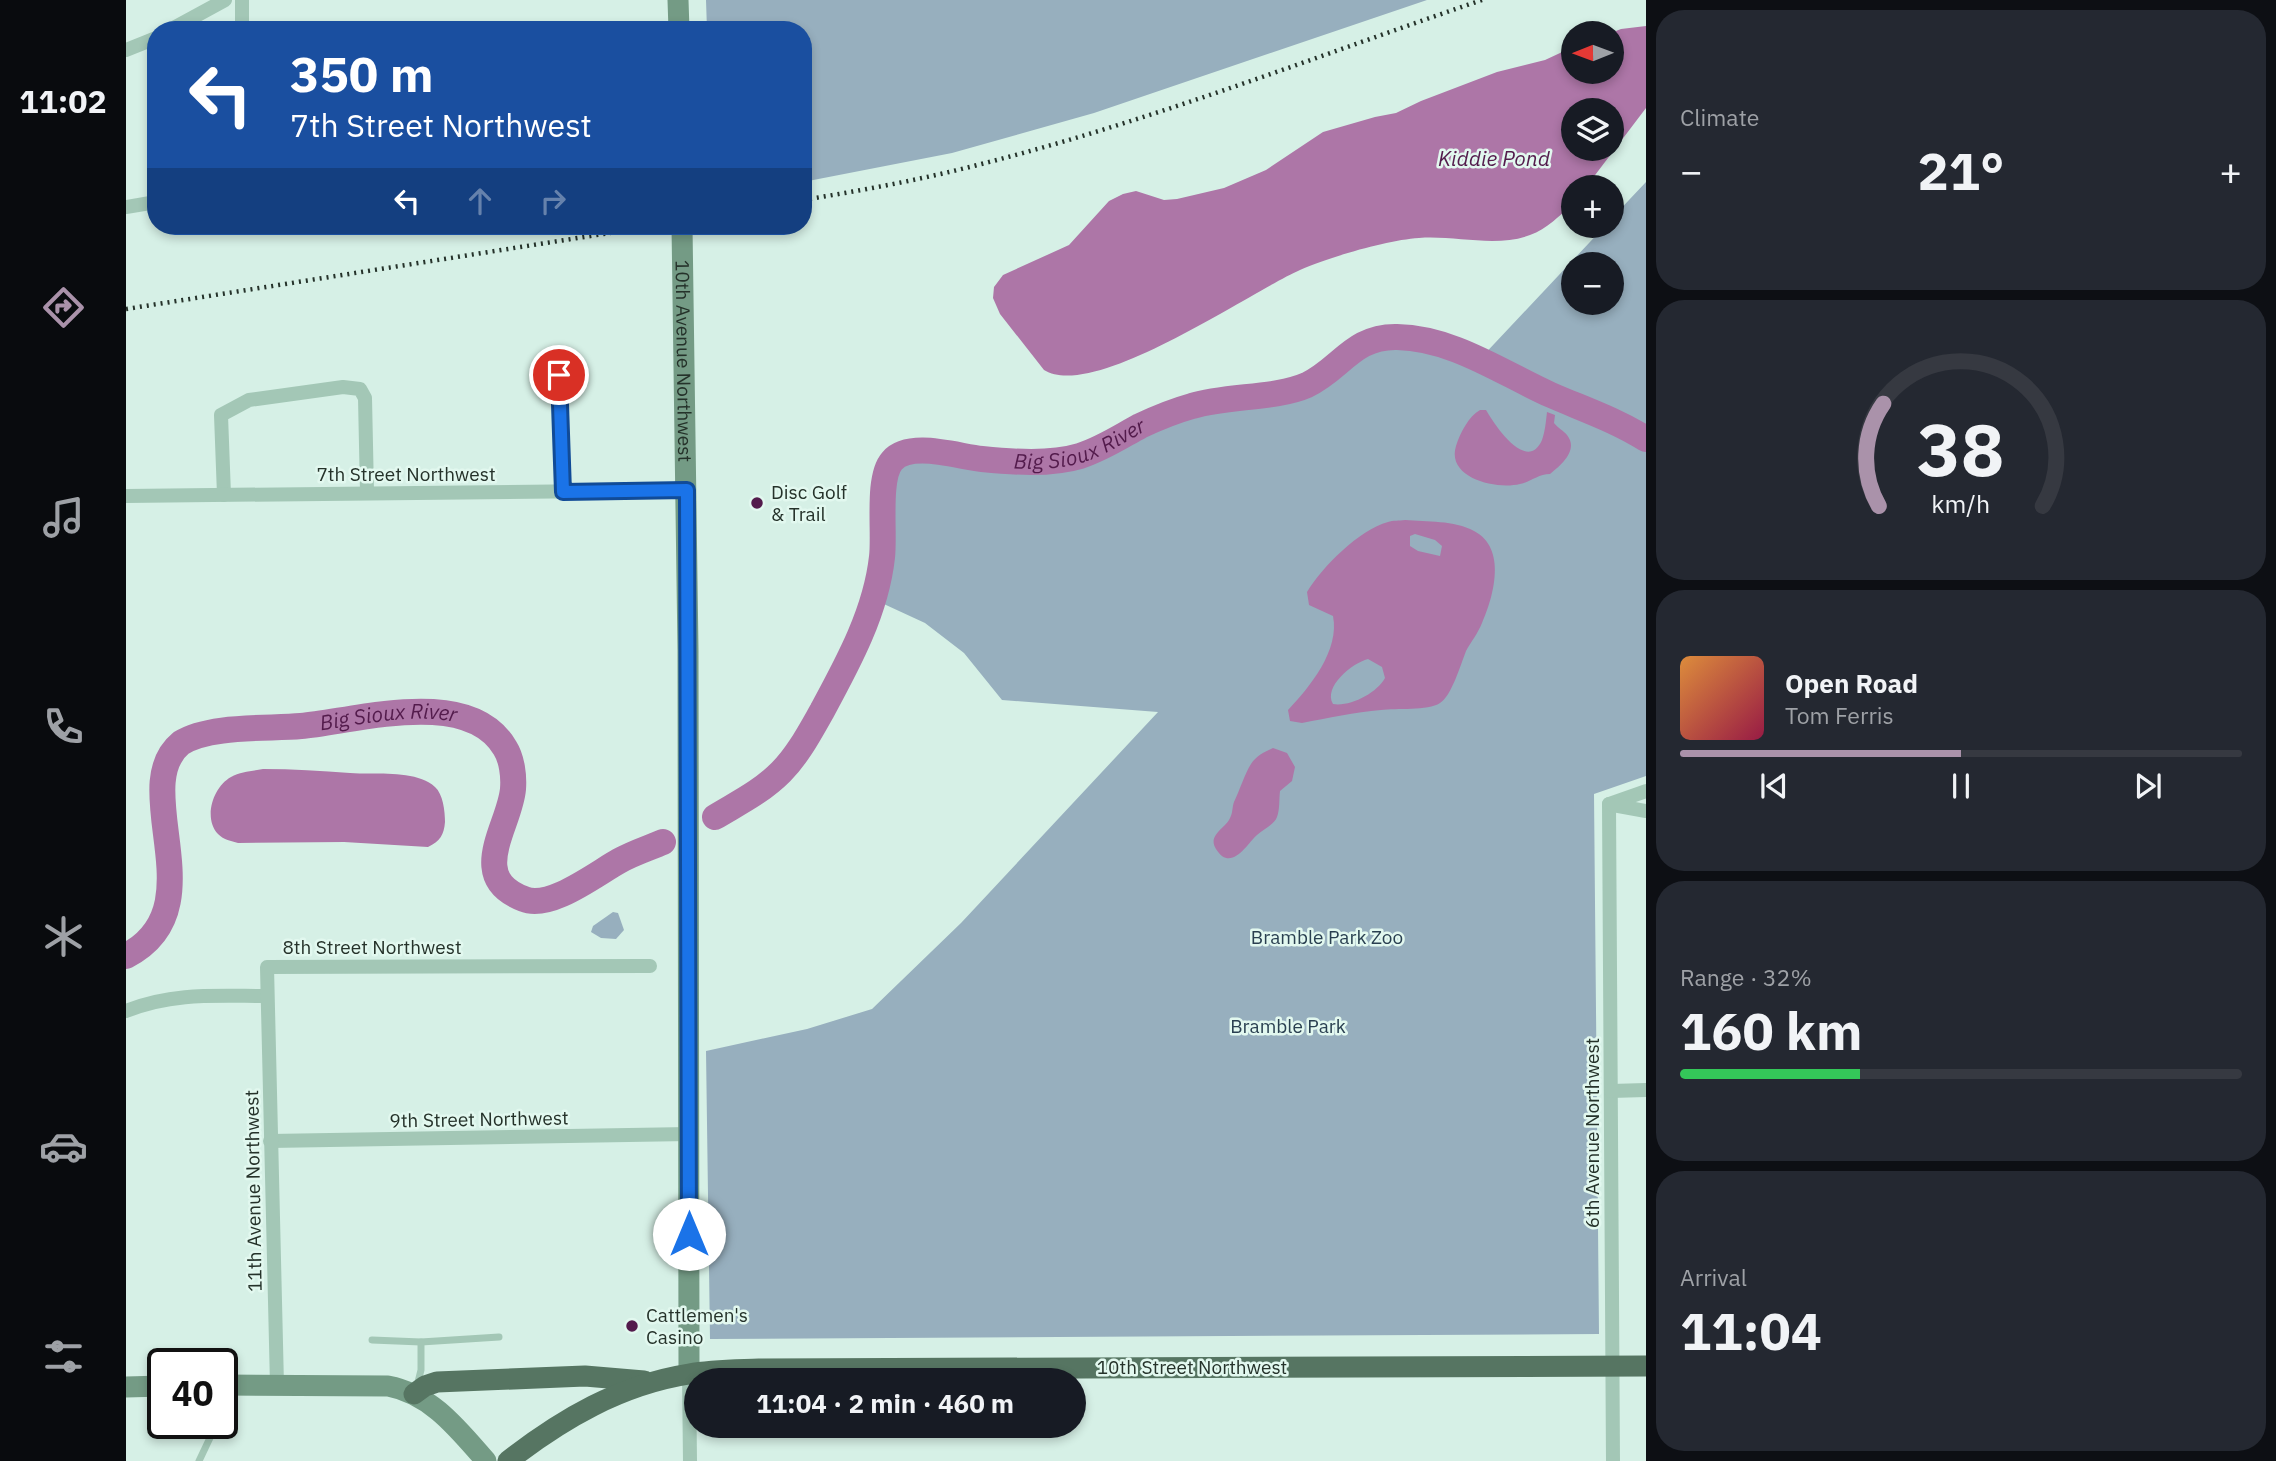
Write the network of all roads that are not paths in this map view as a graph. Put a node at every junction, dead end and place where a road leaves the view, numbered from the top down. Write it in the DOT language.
graph roads {
  1 [pos="225,0"];
  2 [pos="242,0"];
  3 [pos="678,0"];
  4 [pos="186,21"];
  5 [pos="242,21"];
  6 [pos="679,21"];
  7 [pos="147,42"];
  8 [pos="126,50"];
  9 [pos="147,204"];
  10 [pos="126,207"];
  11 [pos="682,235"];
  12 [pos="559,375"];
  13 [pos="687,490"];
  14 [pos="367,492"];
  15 [pos="563,492"];
  16 [pos="224,495"];
  17 [pos="126,496"];
  18 [pos="1646,791"];
  19 [pos="1609,804"];
  20 [pos="1646,811"];
  21 [pos="650,966"];
  22 [pos="267,996"];
  23 [pos="126,1011"];
  24 [pos="1646,1090"];
  25 [pos="1611,1091"];
  26 [pos="689,1134"];
  27 [pos="270,1141"];
  28 [pos="499,1337"];
  29 [pos="372,1340"];
  30 [pos="421,1342"];
  31 [pos="1613,1366"];
  32 [pos="1646,1366"];
  33 [pos="689,1368"];
  34 [pos="1052,1368"];
  35 [pos="684,1375"];
  36 [pos="657,1382"];
  37 [pos="276,1385"];
  38 [pos="147,1386"];
  39 [pos="238,1386"];
  40 [pos="126,1387"];
  41 [pos="414,1394"];
  42 [pos="690,1438"];
  43 [pos="209,1439"];
  44 [pos="199,1461"];
  45 [pos="486,1461"];
  46 [pos="508,1461"];
  47 [pos="690,1461"];
  48 [pos="1614,1461"];
  1 -- 4 [label="street"];
  2 -- 5 [label="street"];
  3 -- 6 [label="street"];
  7 -- 8 [label="street"];
  9 -- 10 [label="street"];
  11 -- 13 [label="street, 10th Avenue Northwest"];
  12 -- 15 [label="street"];
  13 -- 15 [label="street, 7th Street Northwest"];
  13 -- 26 [label="street, 10th Avenue Northwest"];
  14 -- 15 [label="street, 7th Street Northwest"];
  14 -- 16 [label="street, 7th Street Northwest"];
  14 -- 16 [label="street"];
  16 -- 17 [label="street, 7th Street Northwest"];
  18 -- 19 [label="street"];
  19 -- 20 [label="street"];
  19 -- 25 [label="street, 6th Avenue Northwest"];
  21 -- 22 [label="street, 8th Street Northwest"];
  22 -- 23 [label="street"];
  22 -- 27 [label="street, 11th Avenue Northwest"];
  24 -- 25 [label="street"];
  25 -- 31 [label="street, 6th Avenue Northwest"];
  26 -- 27 [label="street, 9th Street Northwest"];
  26 -- 33 [label="street, 10th Avenue Northwest"];
  27 -- 37 [label="street, 11th Avenue Northwest"];
  28 -- 30 [label="lane"];
  29 -- 30 [label="lane"];
  30 -- 41 [label="lane"];
  31 -- 32 [label="main road, 10th Street Northwest"];
  31 -- 34 [label="main road, 10th Street Northwest"];
  31 -- 48 [label="street, 6th Avenue Northwest"];
  35 -- 36 [label="main road, 10th Street Northwest"];
  36 -- 41 [label="main road"];
  36 -- 46 [label="main road, 10th Street Northwest"];
  37 -- 39 [label="street"];
  37 -- 41 [label="street"];
  38 -- 40 [label="street"];
  41 -- 45 [label="street"];
  42 -- 47 [label="street, 10th Avenue Northwest"];
  43 -- 44 [label="lane"];
}
